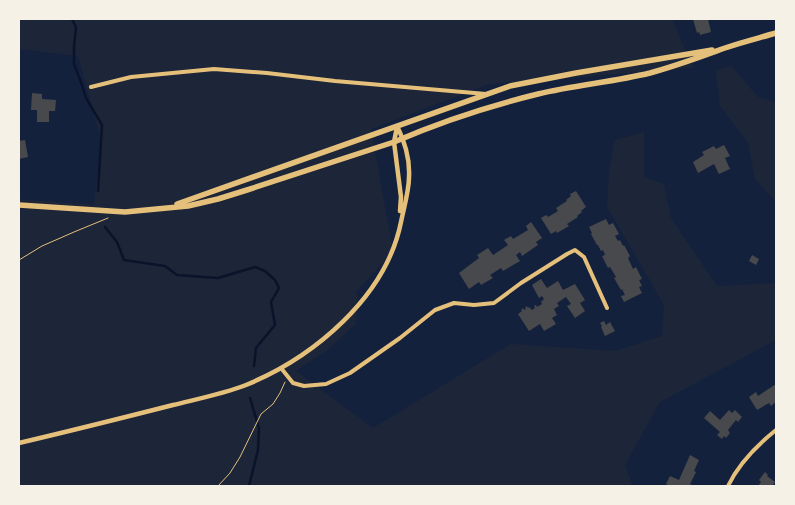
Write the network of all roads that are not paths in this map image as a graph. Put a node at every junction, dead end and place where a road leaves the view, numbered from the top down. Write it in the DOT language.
graph roads {
  1 [pos="776,33"];
  2 [pos="726,48"];
  3 [pos="91,86"];
  4 [pos="488,94"];
  5 [pos="397,126"];
  6 [pos="403,138"];
  7 [pos="394,142"];
  8 [pos="19,205"];
  9 [pos="166,208"];
  10 [pos="400,225"];
  11 [pos="607,308"];
  12 [pos="281,368"];
  13 [pos="776,430"];
  14 [pos="19,443"];
  15 [pos="728,486"];
  1 -- 2 [label="main road"];
  2 -- 4 [label="main road"];
  2 -- 6 [label="main road"];
  3 -- 4 [label="street"];
  4 -- 5 [label="main road"];
  5 -- 6 [label="street"];
  5 -- 7 [label="street"];
  5 -- 9 [label="main road"];
  6 -- 7 [label="main road"];
  6 -- 10 [label="street"];
  7 -- 9 [label="main road"];
  7 -- 10 [label="street"];
  8 -- 9 [label="main road"];
  10 -- 12 [label="street"];
  11 -- 12 [label="street"];
  12 -- 14 [label="street"];
  13 -- 15 [label="street"];
}
